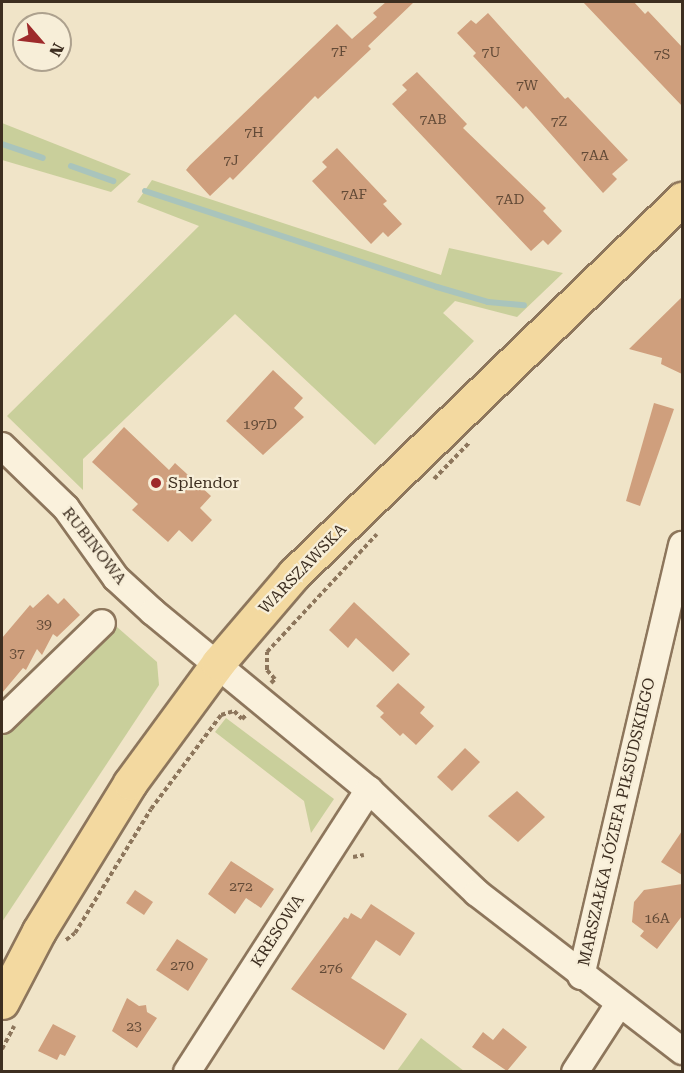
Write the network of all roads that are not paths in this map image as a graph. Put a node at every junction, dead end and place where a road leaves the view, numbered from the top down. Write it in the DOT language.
graph roads {
  1 [pos="682,199"];
  2 [pos="2,446"];
  3 [pos="682,545"];
  4 [pos="102,623"];
  5 [pos="218,663"];
  6 [pos="2,720"];
  7 [pos="369,790"];
  8 [pos="581,976"];
  9 [pos="619,1004"];
  10 [pos="8,1013"];
  11 [pos="682,1051"];
  12 [pos="187,1071"];
  13 [pos="575,1071"];
  1 -- 5 [label="main road, WARSZAWSKA"];
  2 -- 5 [label="street, RUBINOWA"];
  3 -- 8 [label="street, MARSZAŁKA JÓZEFA PIŁSUDSKIEGO"];
  4 -- 6 [label="street"];
  5 -- 7 [label="street"];
  5 -- 10 [label="main road, WARSZAWSKA"];
  7 -- 8 [label="street"];
  7 -- 12 [label="street, KRESOWA"];
  8 -- 9 [label="street, MARSZAŁKA JÓZEFA PIŁSUDSKIEGO"];
  9 -- 11 [label="street, MARSZAŁKA JÓZEFA PIŁSUDSKIEGO"];
  9 -- 13 [label="street"];
}
